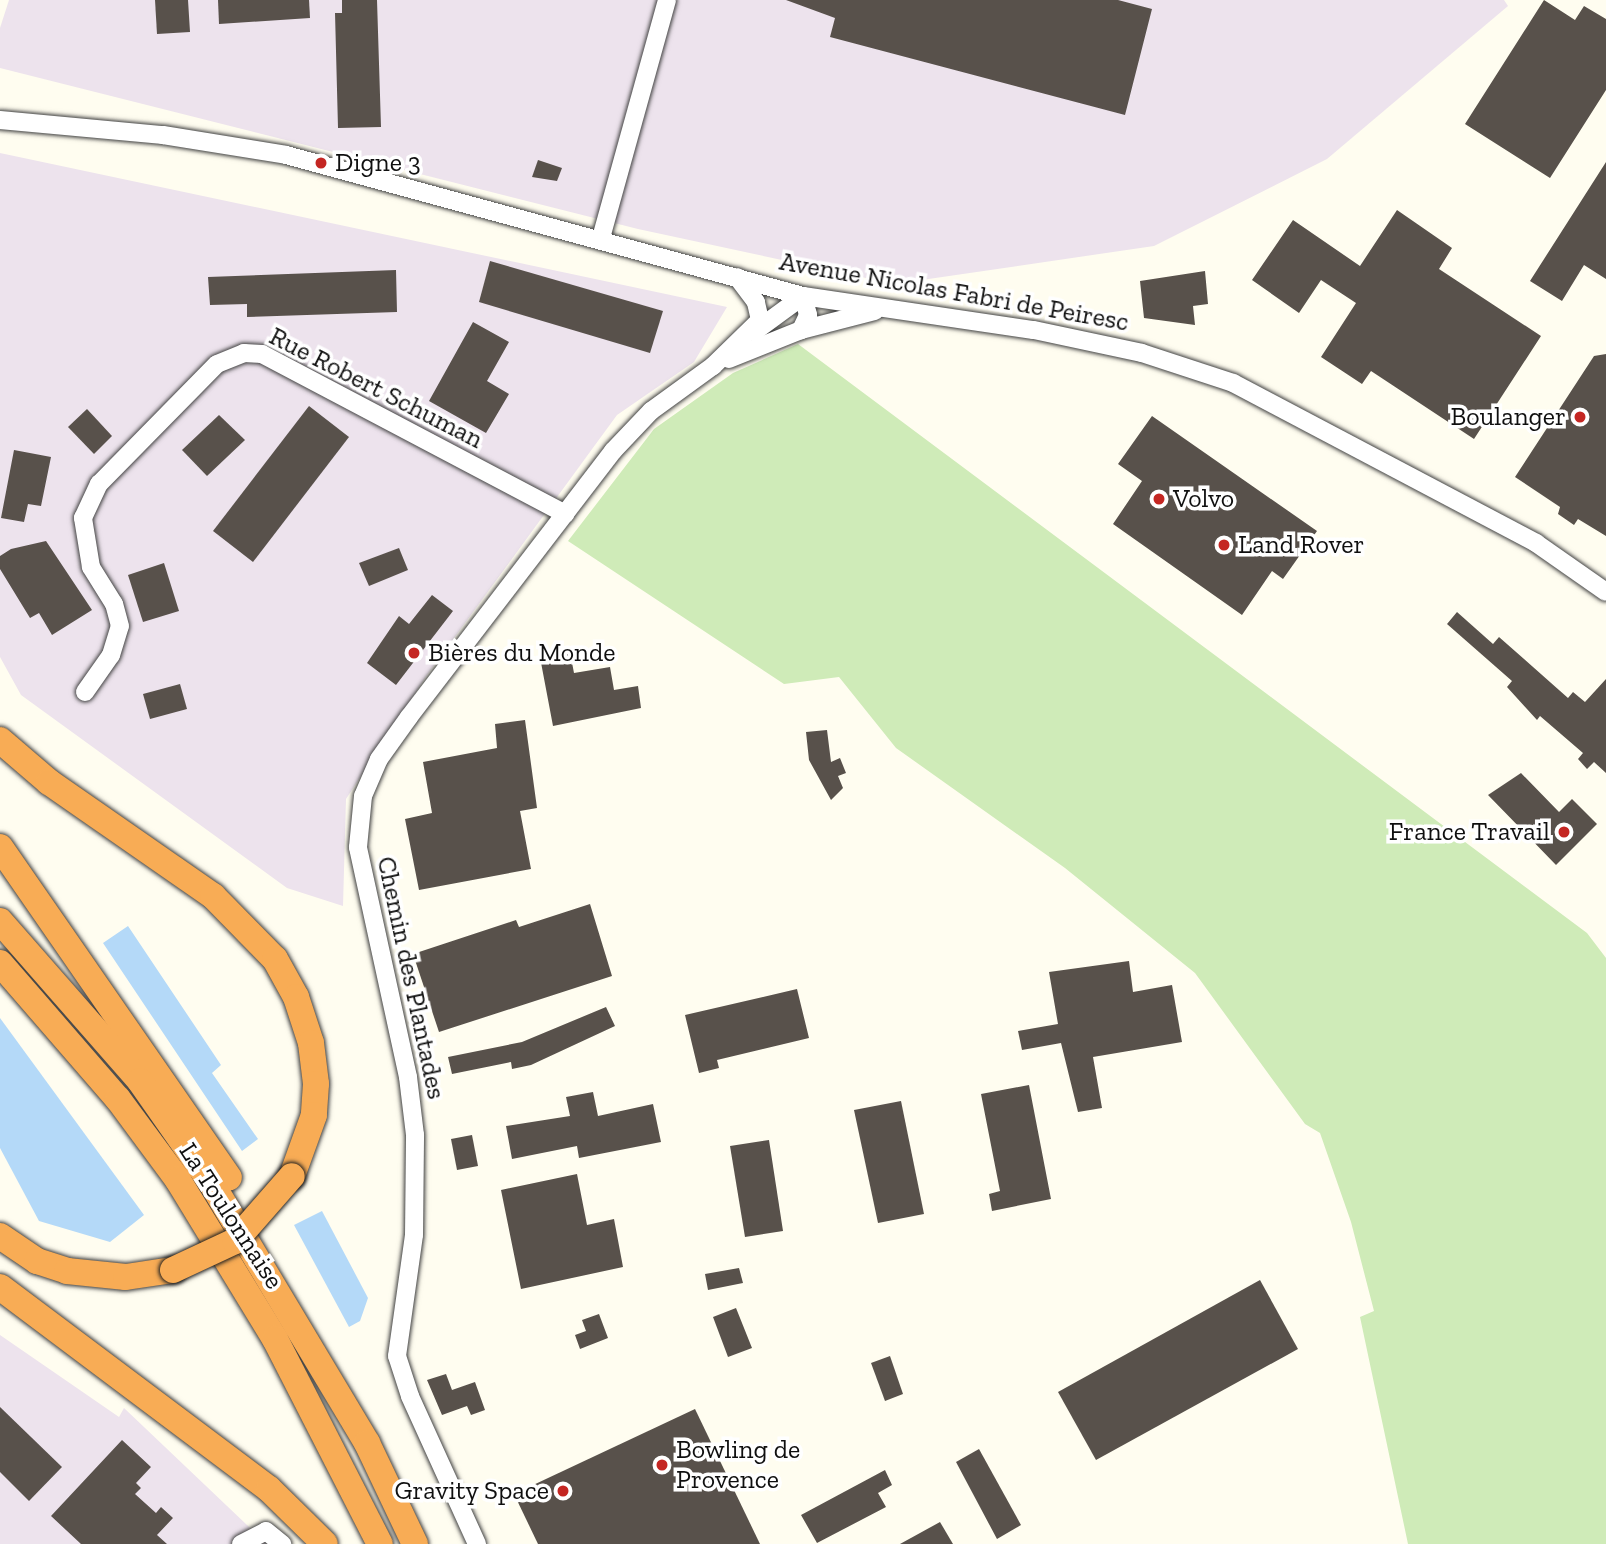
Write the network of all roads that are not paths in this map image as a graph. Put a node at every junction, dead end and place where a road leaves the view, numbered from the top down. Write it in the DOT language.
graph roads {
  1 [pos="667,0"];
  2 [pos="0,120"];
  3 [pos="601,238"];
  4 [pos="737,277"];
  5 [pos="803,296"];
  6 [pos="887,308"];
  7 [pos="801,330"];
  8 [pos="748,337"];
  9 [pos="713,366"];
  10 [pos="565,514"];
  11 [pos="1606,592"];
  12 [pos="85,692"];
  13 [pos="0,740"];
  14 [pos="0,847"];
  15 [pos="0,921"];
  16 [pos="0,963"];
  17 [pos="0,1236"];
  18 [pos="0,1287"];
  19 [pos="367,1443"];
  20 [pos="241,1544"];
  21 [pos="282,1544"];
  22 [pos="325,1544"];
  23 [pos="380,1544"];
  24 [pos="415,1544"];
  25 [pos="477,1544"];
  1 -- 3 [label="street"];
  2 -- 3 [label="street, Avenue Nicolas Fabri de Peiresc"];
  3 -- 4 [label="street, Avenue Nicolas Fabri de Peiresc"];
  4 -- 5 [label="street, Avenue Nicolas Fabri de Peiresc"];
  4 -- 8 [label="street"];
  5 -- 6 [label="street, Avenue Nicolas Fabri de Peiresc"];
  5 -- 7 [label="street"];
  5 -- 8 [label="street"];
  6 -- 7 [label="street"];
  6 -- 11 [label="street, Avenue Nicolas Fabri de Peiresc"];
  7 -- 9 [label="street"];
  8 -- 9 [label="street"];
  9 -- 10 [label="street, Chemin des Plantades"];
  10 -- 12 [label="street, Rue Robert Schuman"];
  10 -- 25 [label="street, Chemin des Plantades"];
  13 -- 17 [label="highway, bridge"];
  14 -- 19 [label="highway"];
  15 -- 19 [label="highway, La Toulonnaise"];
  16 -- 23 [label="highway, La Toulonnaise"];
  18 -- 22 [label="highway"];
  19 -- 24 [label="highway, La Toulonnaise"];
  20 -- 21 [label="street"];
}
